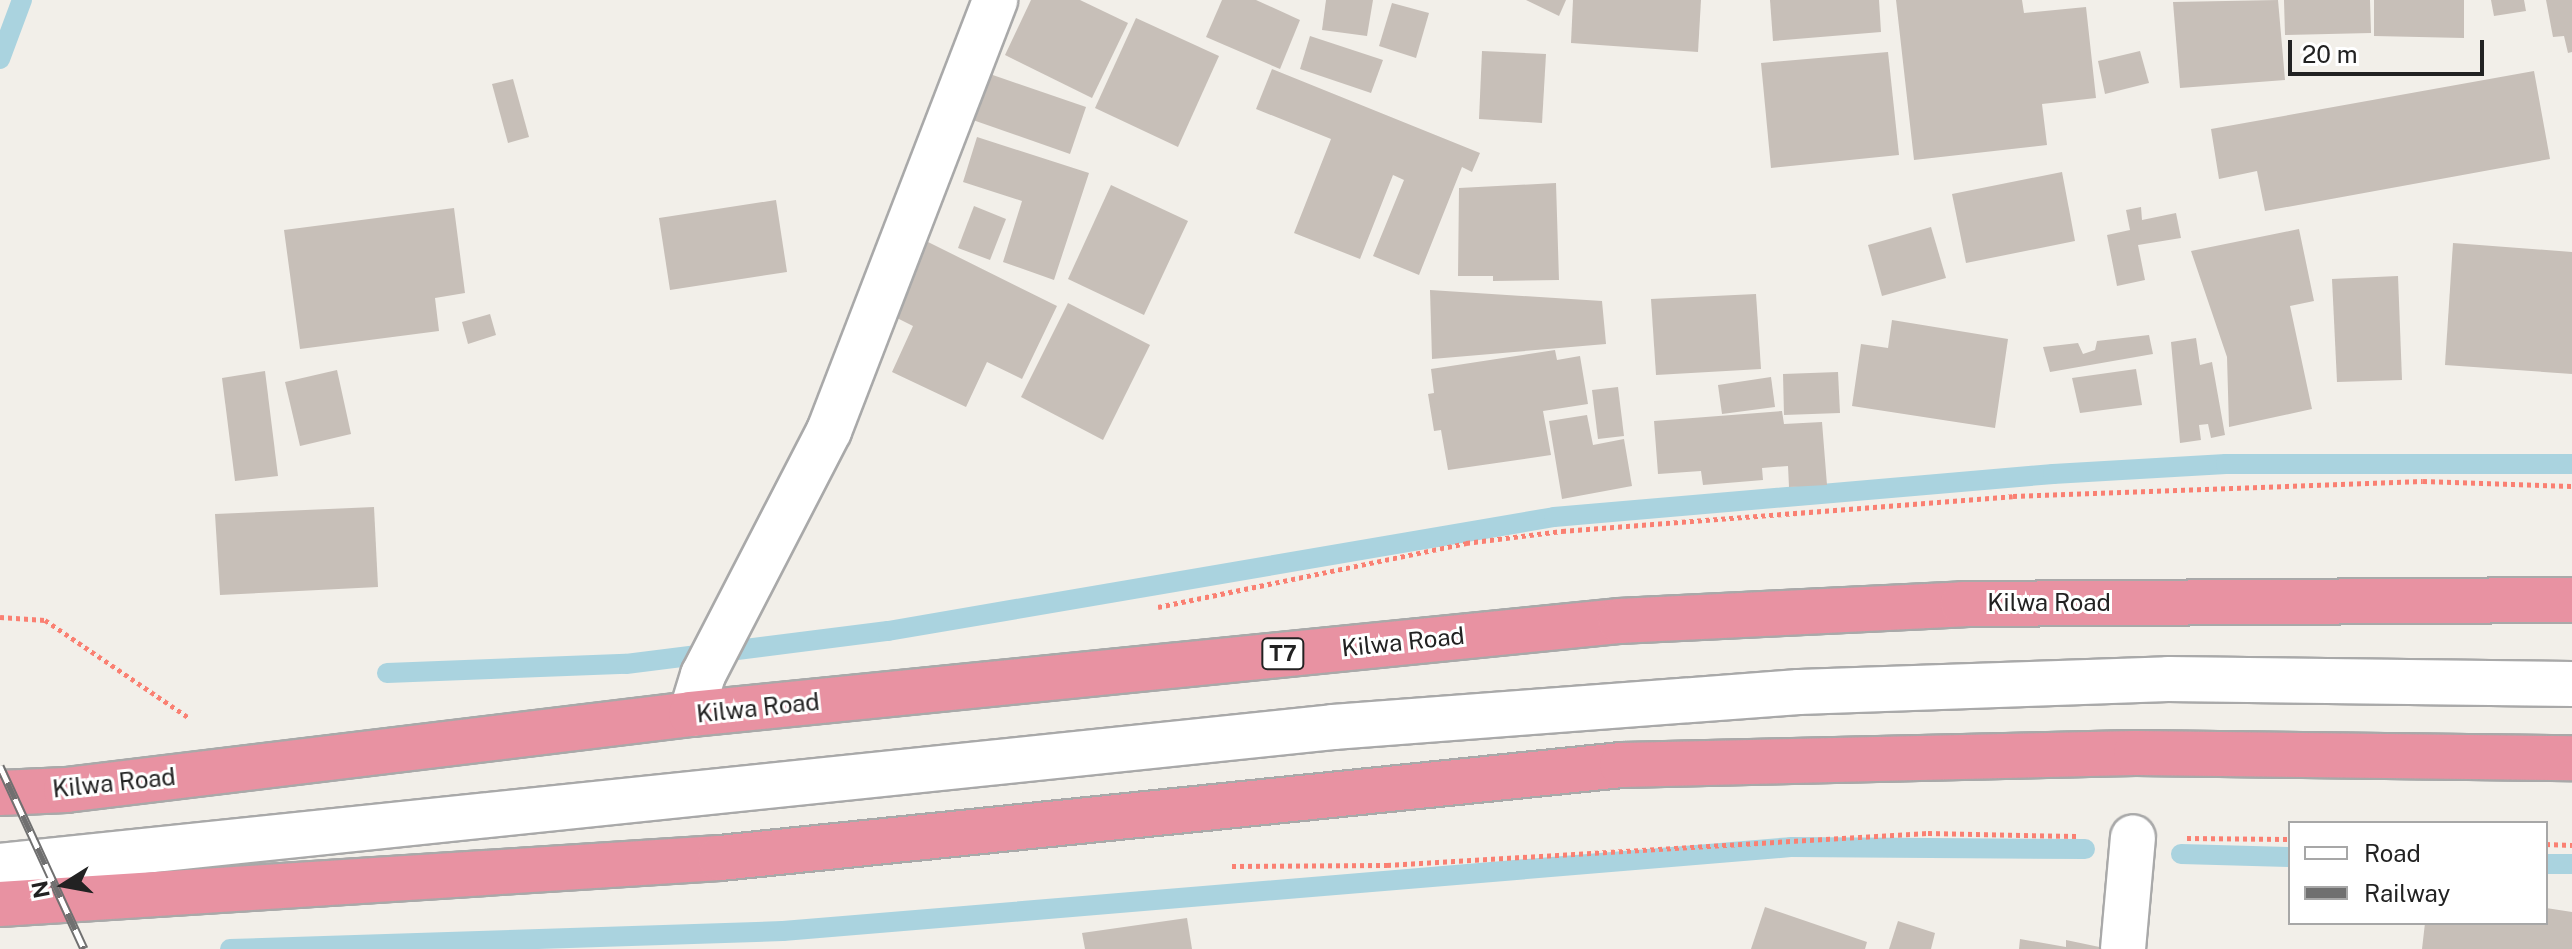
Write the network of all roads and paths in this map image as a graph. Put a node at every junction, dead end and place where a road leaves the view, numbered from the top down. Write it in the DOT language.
graph roads {
  1 [pos="995,0"];
  2 [pos="2572,486"];
  3 [pos="2572,600"];
  4 [pos="1141,610"];
  5 [pos="0,617"];
  6 [pos="2572,684"];
  7 [pos="691,714"];
  8 [pos="193,720"];
  9 [pos="2572,758"];
  10 [pos="0,793"];
  11 [pos="2133,837"];
  12 [pos="2548,844"];
  13 [pos="2572,845"];
  14 [pos="0,866"];
  15 [pos="0,904"];
  16 [pos="2123,949"];
  1 -- 7 [label="street"];
  2 -- 4 [label="path"];
  3 -- 7 [label="highway, Kilwa Road / T7"];
  5 -- 8 [label="path"];
  6 -- 14 [label="street"];
  7 -- 10 [label="highway, Kilwa Road / T7"];
  9 -- 15 [label="highway"];
  11 -- 16 [label="street"];
  12 -- 13 [label="path"];
}
